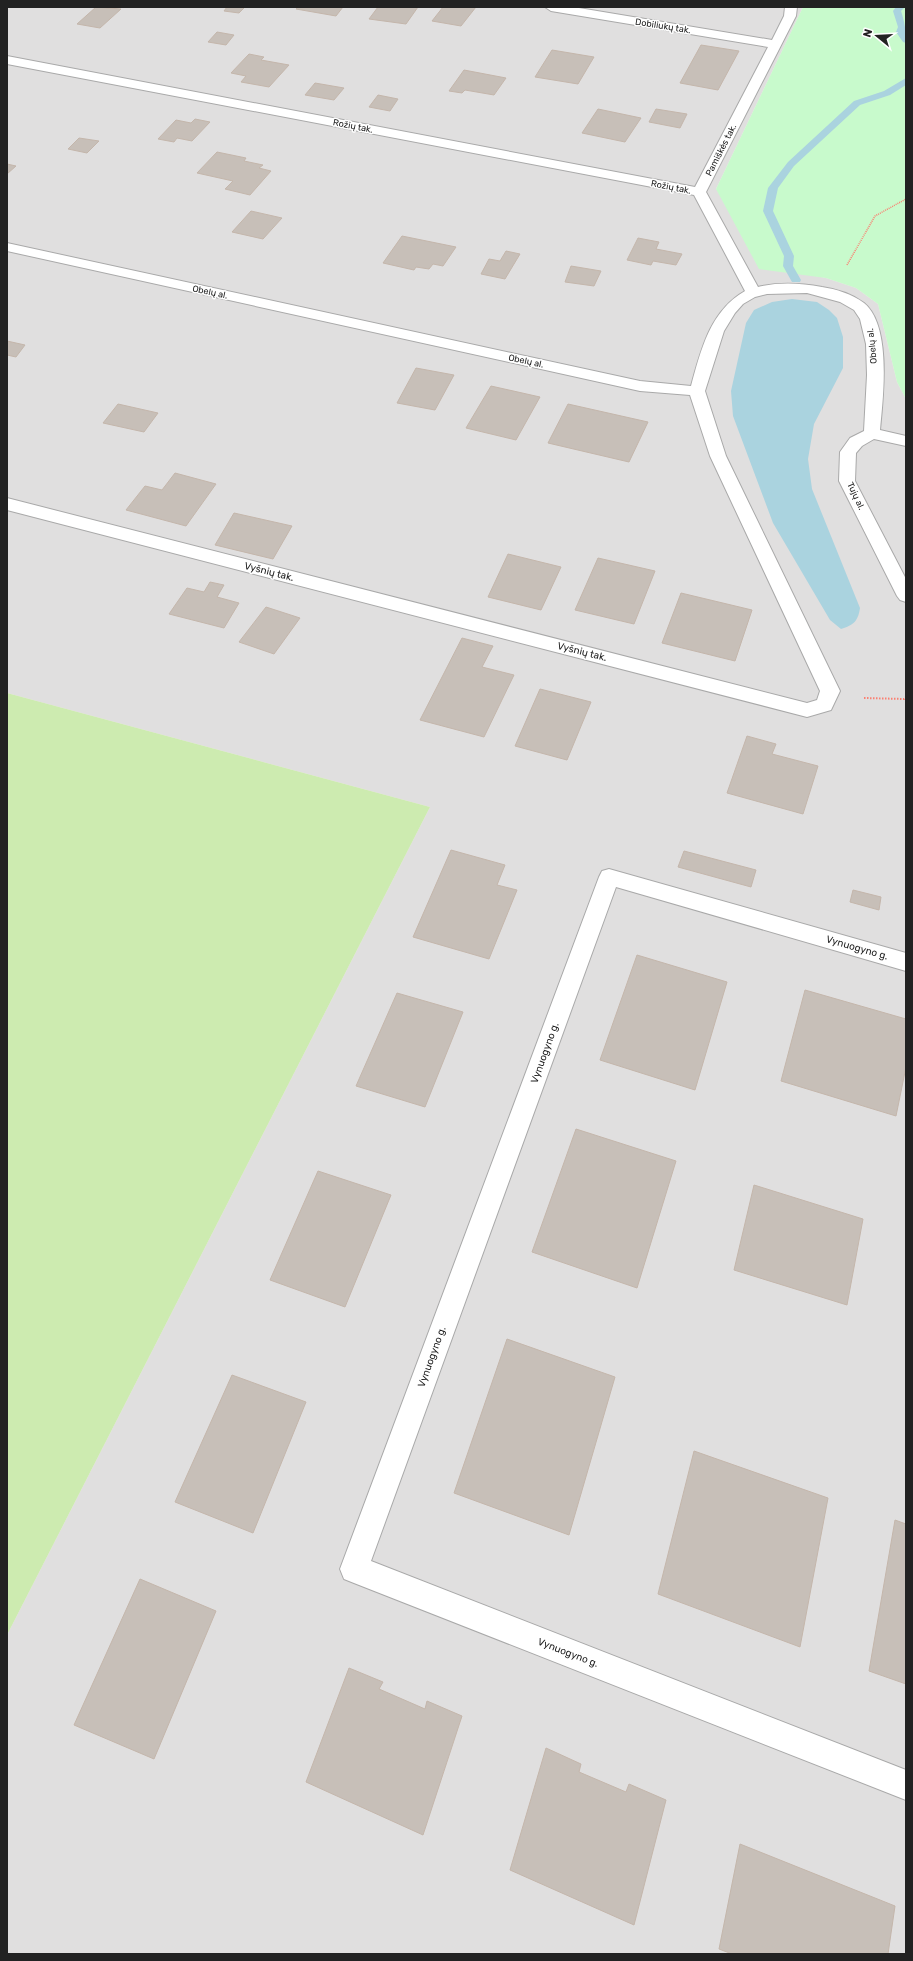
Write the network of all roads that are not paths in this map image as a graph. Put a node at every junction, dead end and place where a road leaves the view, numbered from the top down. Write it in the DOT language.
graph roads {
  1 [pos="551,7"];
  2 [pos="791,7"];
  3 [pos="775,44"];
  4 [pos="7,60"];
  5 [pos="699,192"];
  6 [pos="7,247"];
  7 [pos="753,292"];
  8 [pos="697,391"];
  9 [pos="872,433"];
  10 [pos="906,441"];
  11 [pos="7,504"];
  12 [pos="906,596"];
  13 [pos="906,962"];
  14 [pos="906,1785"];
  1 -- 3 [label="street, Dobiliukų tak."];
  2 -- 3 [label="street, Pamiškės tak."];
  3 -- 5 [label="street, Pamiškės tak."];
  4 -- 5 [label="street, Rožių tak."];
  5 -- 7 [label="street"];
  6 -- 8 [label="street, Obelų al."];
  7 -- 8 [label="street, Obelų al."];
  7 -- 9 [label="street, Obelų al."];
  8 -- 11 [label="street, Vyšnių tak."];
  9 -- 10 [label="street"];
  9 -- 12 [label="street, Tujų al."];
  13 -- 14 [label="street, Vynuogyno g."];
}
